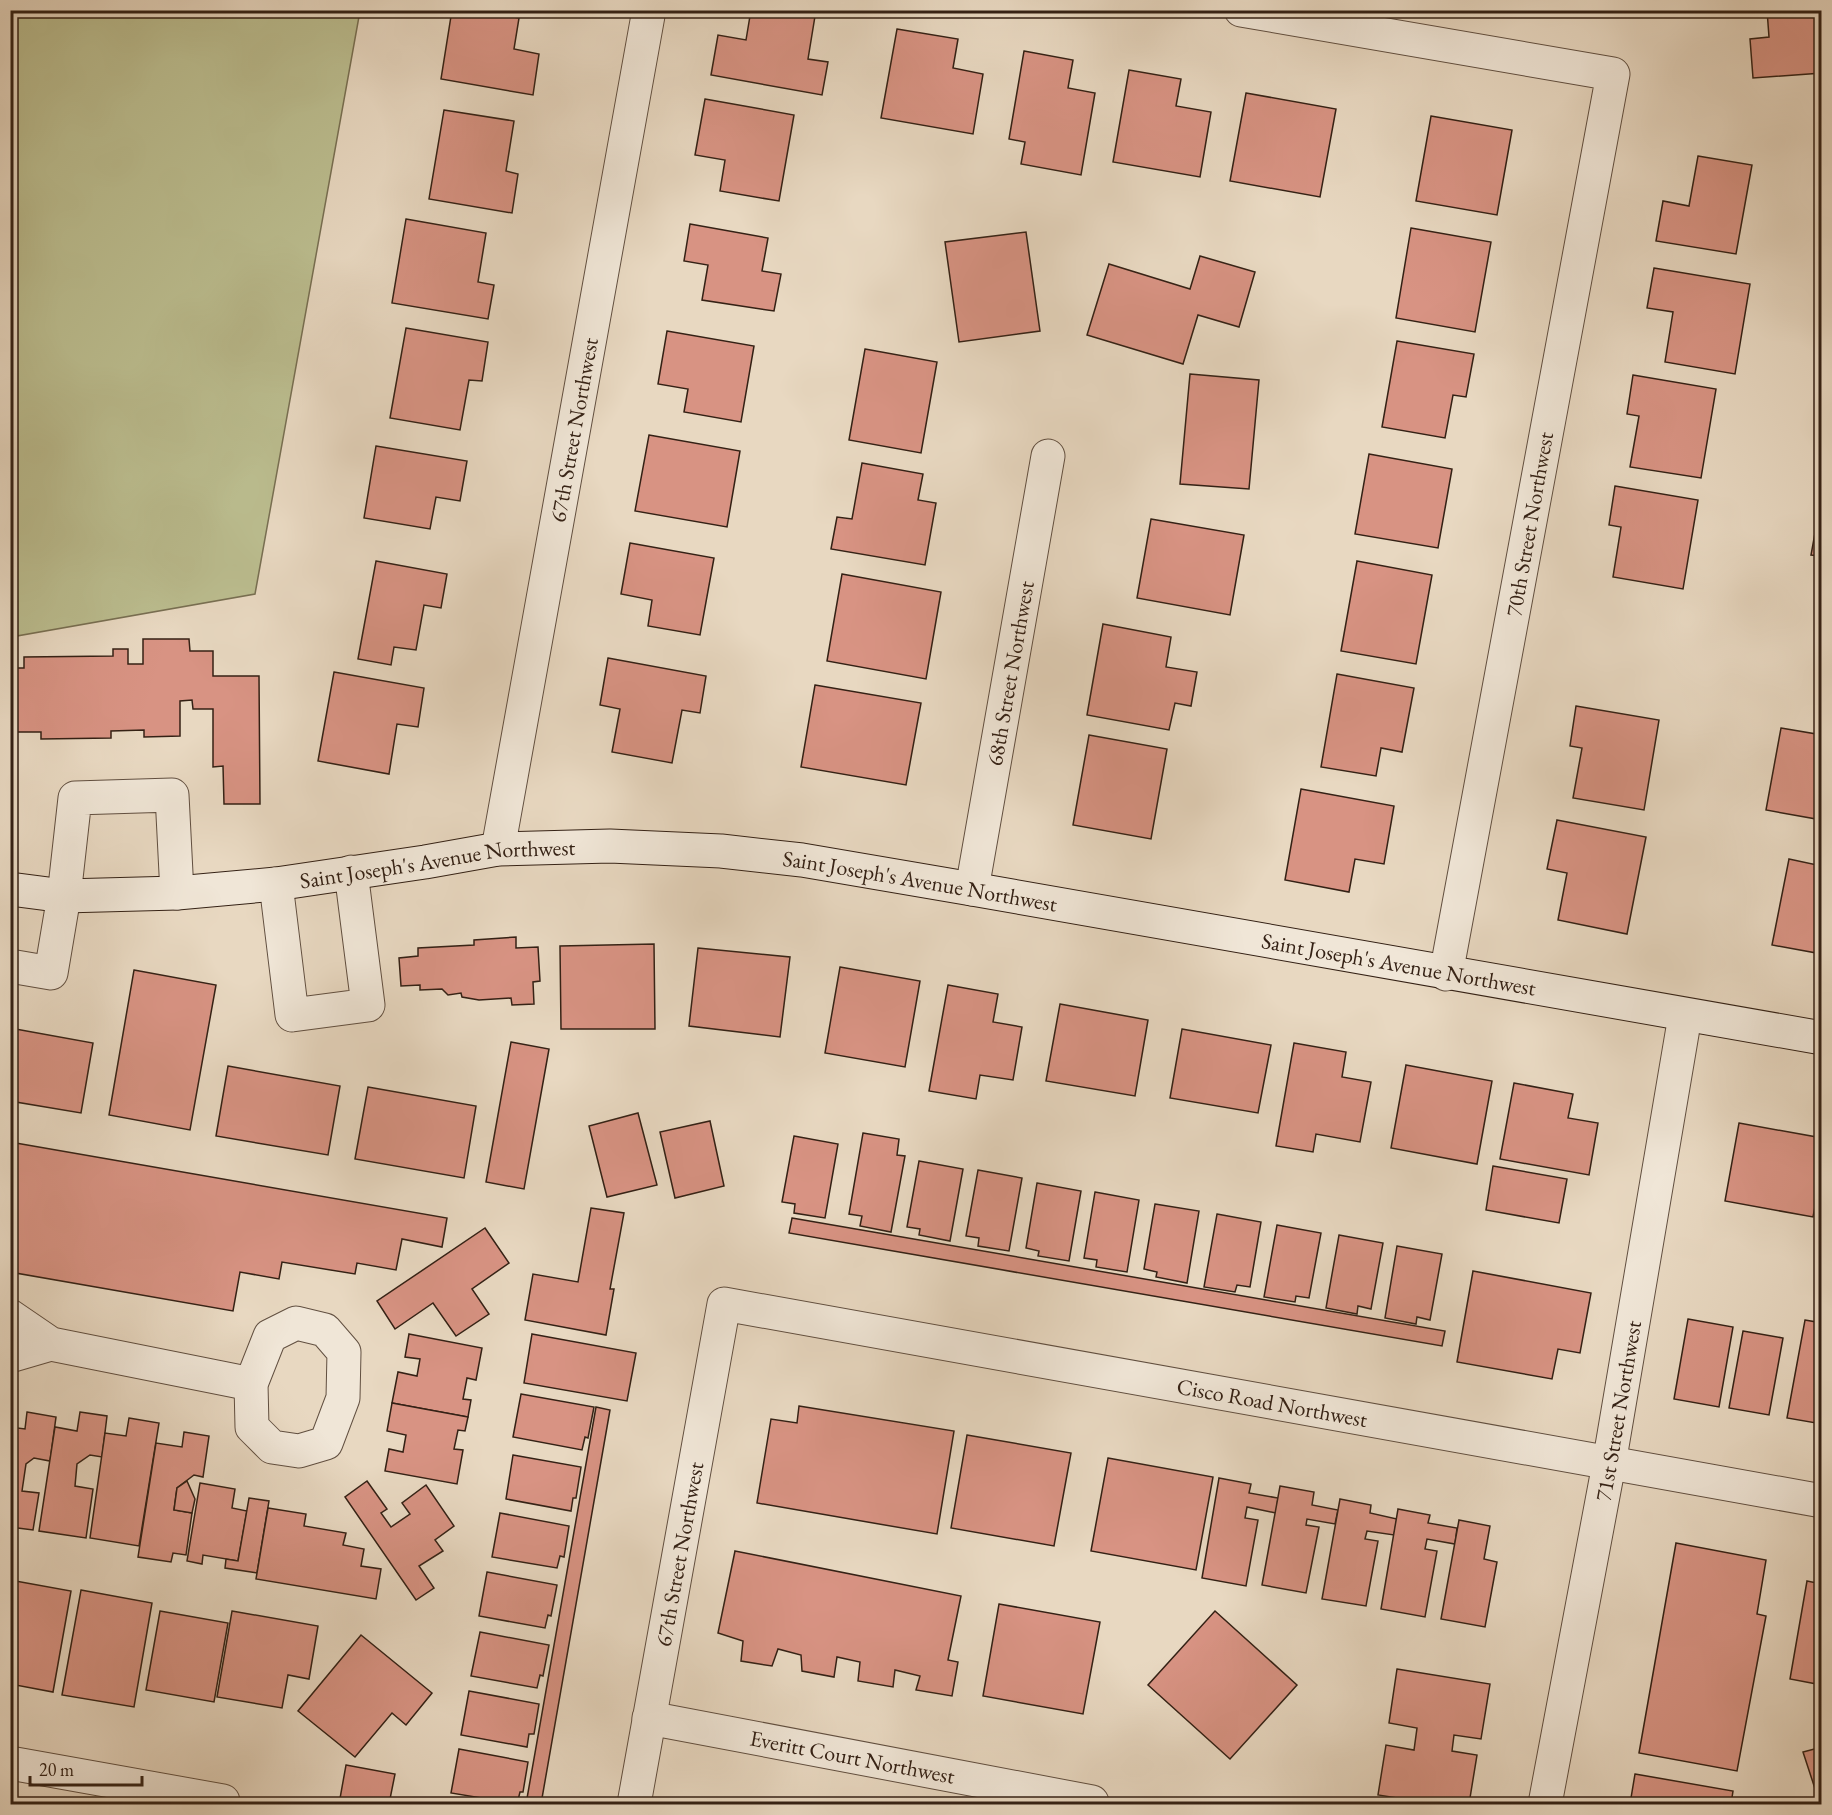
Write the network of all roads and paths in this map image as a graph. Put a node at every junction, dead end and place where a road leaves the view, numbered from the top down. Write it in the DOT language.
graph roads {
  1 [pos="649,10"];
  2 [pos="1241,10"];
  3 [pos="1048,456"];
  4 [pos="498,849"];
  5 [pos="351,872"];
  6 [pos="276,884"];
  7 [pos="10,889"];
  8 [pos="972,889"];
  9 [pos="177,893"];
  10 [pos="64,896"];
  11 [pos="10,966"];
  12 [pos="1446,974"];
  13 [pos="1685,1016"];
  14 [pos="1821,1038"];
  15 [pos="724,1304"];
  16 [pos="10,1316"];
  17 [pos="51,1344"];
  18 [pos="10,1356"];
  19 [pos="251,1384"];
  20 [pos="1609,1464"];
  21 [pos="1821,1501"];
  22 [pos="649,1718"];
  23 [pos="10,1762"];
  24 [pos="1092,1802"];
  25 [pos="223,1803"];
  26 [pos="634,1804"];
  27 [pos="1545,1804"];
  1 -- 4 [label="street, 67th Street Northwest"];
  2 -- 12 [label="street, 70th Street Northwest"];
  3 -- 8 [label="street, 68th Street Northwest"];
  4 -- 5 [label="street, Saint Joseph's Avenue Northwest"];
  4 -- 8 [label="street, Saint Joseph's Avenue Northwest"];
  5 -- 6 [label="street, Saint Joseph's Avenue Northwest"];
  5 -- 6 [label="street"];
  6 -- 9 [label="street, Saint Joseph's Avenue Northwest"];
  7 -- 10 [label="street, Saint Joseph's Avenue Northwest"];
  8 -- 12 [label="street, Saint Joseph's Avenue Northwest"];
  9 -- 10 [label="street, Saint Joseph's Avenue Northwest"];
  9 -- 10 [label="street"];
  10 -- 11 [label="street"];
  12 -- 13 [label="street, Saint Joseph's Avenue Northwest"];
  13 -- 14 [label="street, Saint Joseph's Avenue Northwest"];
  13 -- 20 [label="street, 71st Street Northwest"];
  15 -- 20 [label="street, Cisco Road Northwest"];
  15 -- 22 [label="street, 67th Street Northwest"];
  16 -- 17 [label="street"];
  17 -- 18 [label="street"];
  17 -- 19 [label="street"];
  20 -- 21 [label="street, Cisco Road Northwest"];
  20 -- 27 [label="street, 71st Street Northwest"];
  22 -- 24 [label="street, Everitt Court Northwest"];
  22 -- 26 [label="street, 67th Street Northwest"];
  23 -- 25 [label="street"];
}
